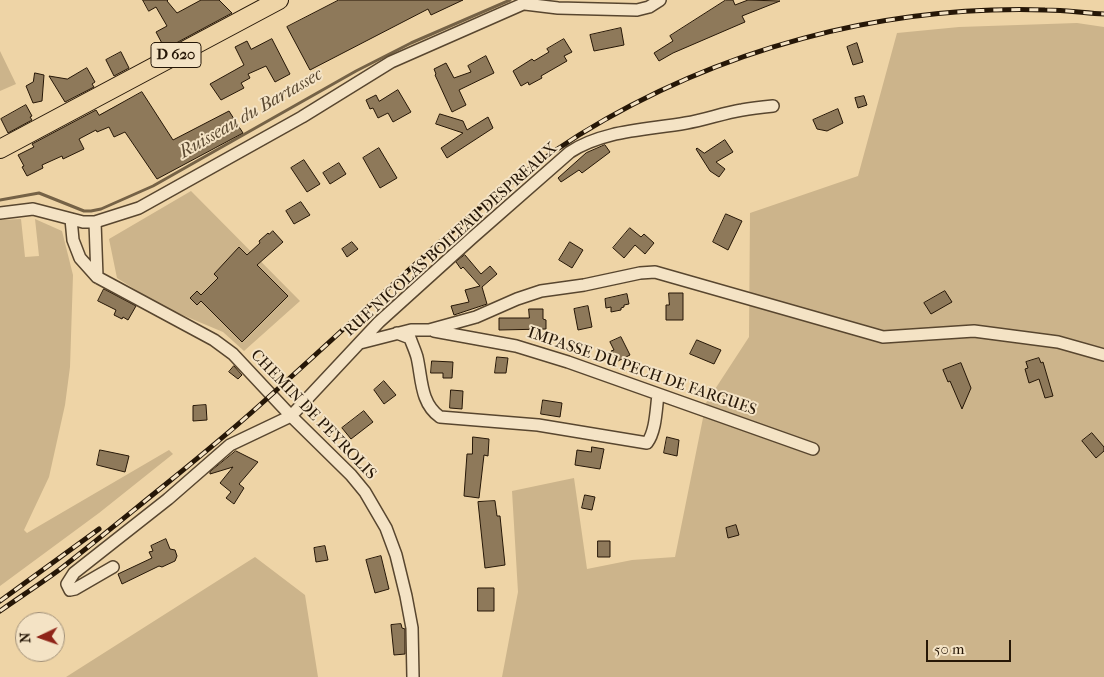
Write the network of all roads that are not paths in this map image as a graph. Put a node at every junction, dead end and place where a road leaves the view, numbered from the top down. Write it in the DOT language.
graph roads {
  1 [pos="279,0"];
  2 [pos="660,0"];
  3 [pos="529,2"];
  4 [pos="773,106"];
  5 [pos="0,149"];
  6 [pos="0,213"];
  7 [pos="71,219"];
  8 [pos="95,222"];
  9 [pos="97,277"];
  10 [pos="429,330"];
  11 [pos="397,333"];
  12 [pos="360,343"];
  13 [pos="1104,355"];
  14 [pos="658,394"];
  15 [pos="291,416"];
  16 [pos="813,449"];
  17 [pos="112,567"];
  18 [pos="412,677"];
  1 -- 5 [label="main road, D 620"];
  2 -- 3 [label="street"];
  3 -- 8 [label="street"];
  4 -- 12 [label="street, RUE NICOLAS BOILEAU DESPREAUX"];
  6 -- 7 [label="street"];
  7 -- 8 [label="street"];
  7 -- 9 [label="street, CHEMIN DE PEYROLIS"];
  8 -- 9 [label="street"];
  9 -- 15 [label="street, CHEMIN DE PEYROLIS"];
  10 -- 11 [label="street"];
  10 -- 13 [label="street"];
  10 -- 14 [label="street, IMPASSE DU PECH DE FARGUES"];
  11 -- 12 [label="street"];
  11 -- 14 [label="street"];
  12 -- 15 [label="street, RUE NICOLAS BOILEAU DESPREAUX"];
  14 -- 16 [label="street, IMPASSE DU PECH DE FARGUES"];
  15 -- 17 [label="street"];
  15 -- 18 [label="street, CHEMIN DE PEYROLIS"];
}
